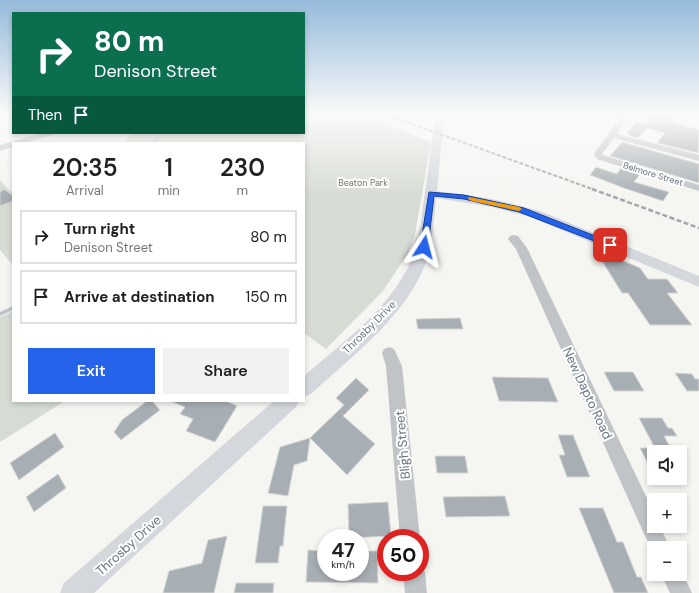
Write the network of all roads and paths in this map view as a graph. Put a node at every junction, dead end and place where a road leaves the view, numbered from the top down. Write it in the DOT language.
graph roads {
  1 [pos="437,142"];
  2 [pos="606,142"];
  3 [pos="637,142"];
  4 [pos="12,144"];
  5 [pos="0,148"];
  6 [pos="699,158"];
  7 [pos="699,188"];
  8 [pos="431,194"];
  9 [pos="514,239"];
  10 [pos="699,282"];
  11 [pos="389,353"];
  12 [pos="305,387"];
  13 [pos="288,402"];
  14 [pos="409,529"];
  15 [pos="657,541"];
  16 [pos="415,581"];
  17 [pos="675,581"];
  18 [pos="74,593"];
  19 [pos="416,593"];
  20 [pos="681,593"];
  1 -- 8 [label="main road, Throsby Drive"];
  2 -- 7 [label="street, Belmore Street"];
  3 -- 6 [label="street"];
  4 -- 5 [label="street"];
  8 -- 10 [label="main road"];
  8 -- 12 [label="main road, Throsby Drive"];
  9 -- 15 [label="street, New Dapto Road"];
  11 -- 14 [label="street, Bligh Street"];
  13 -- 18 [label="main road, Throsby Drive"];
  16 -- 19 [label="street"];
  17 -- 20 [label="street"];
}
